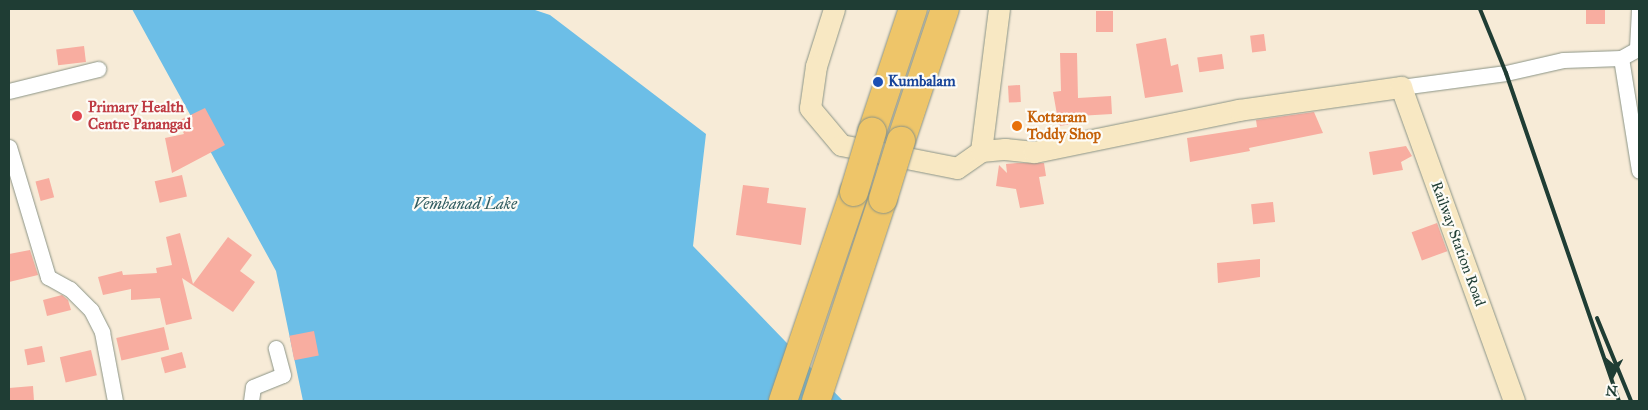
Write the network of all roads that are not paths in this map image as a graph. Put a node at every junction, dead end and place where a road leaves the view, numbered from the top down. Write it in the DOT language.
graph roads {
  1 [pos="834,9"];
  2 [pos="913,9"];
  3 [pos="945,9"];
  4 [pos="999,9"];
  5 [pos="1639,9"];
  6 [pos="1638,48"];
  7 [pos="1622,58"];
  8 [pos="98,69"];
  9 [pos="1401,88"];
  10 [pos="9,91"];
  11 [pos="9,147"];
  12 [pos="981,151"];
  13 [pos="1639,171"];
  14 [pos="276,348"];
  15 [pos="115,401"];
  16 [pos="250,401"];
  17 [pos="783,401"];
  18 [pos="816,401"];
  19 [pos="1514,401"];
  1 -- 12 [label="street"];
  2 -- 17 [label="highway, bridge"];
  3 -- 18 [label="highway, bridge"];
  4 -- 12 [label="street"];
  5 -- 6 [label="street"];
  6 -- 7 [label="street"];
  7 -- 9 [label="street"];
  7 -- 13 [label="street"];
  8 -- 10 [label="street"];
  9 -- 12 [label="street"];
  9 -- 19 [label="street, Railway Station Road"];
  11 -- 15 [label="street"];
  14 -- 16 [label="street"];
}
